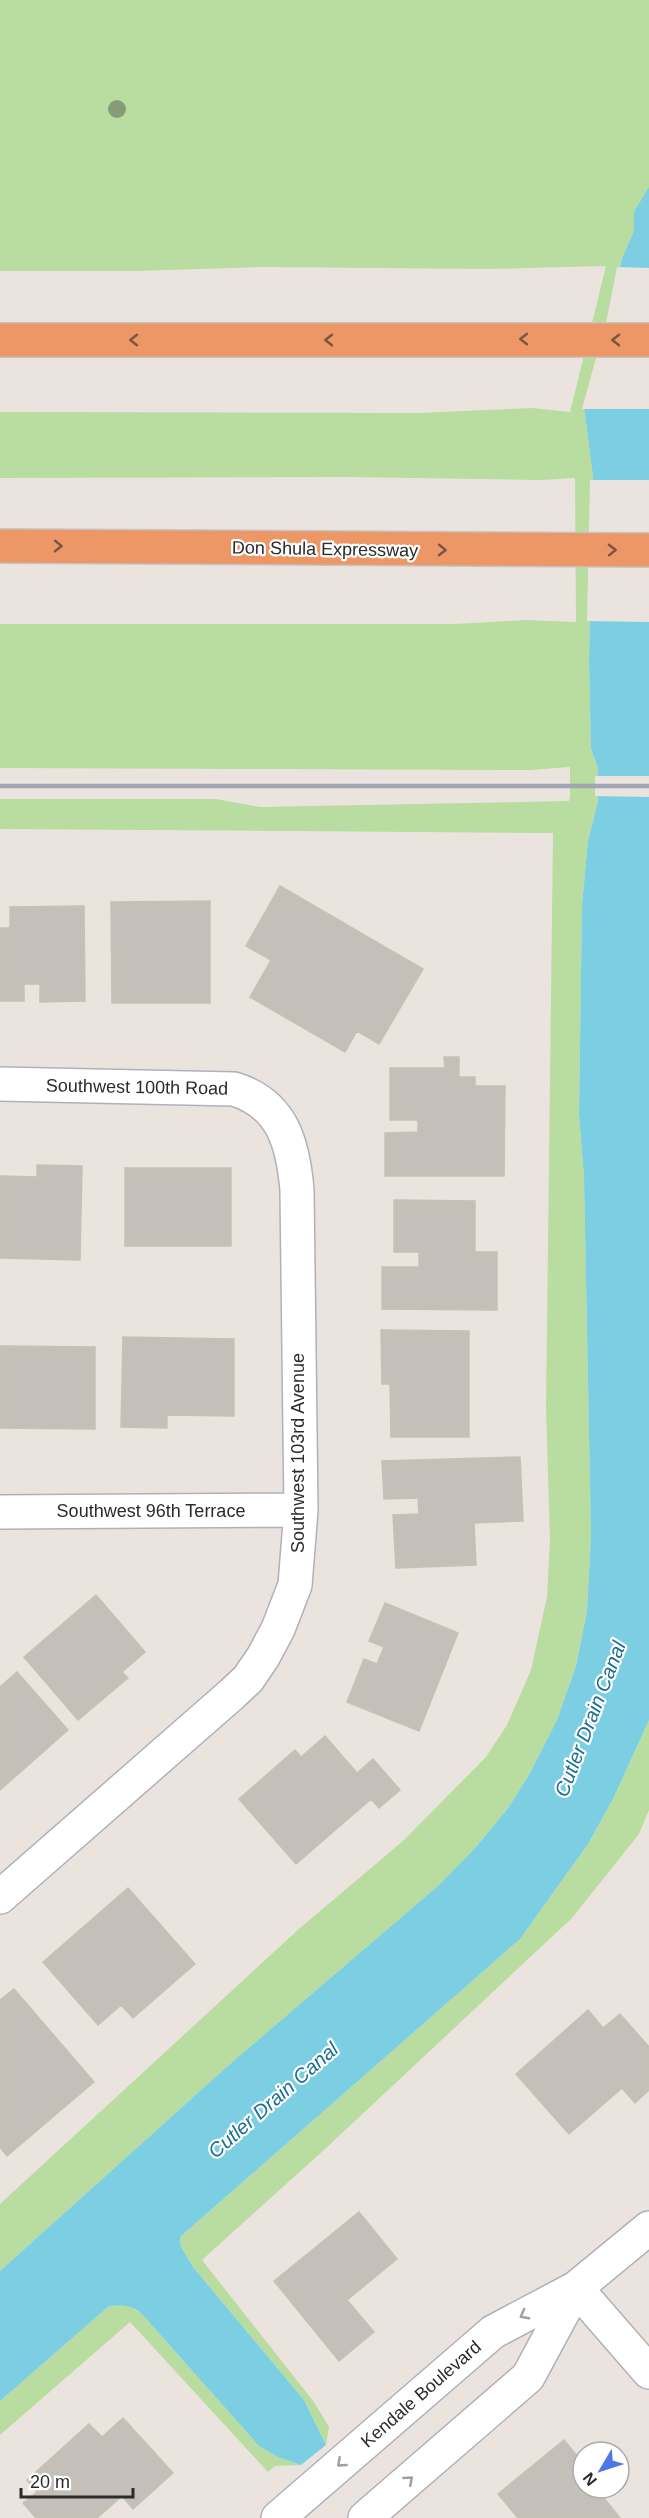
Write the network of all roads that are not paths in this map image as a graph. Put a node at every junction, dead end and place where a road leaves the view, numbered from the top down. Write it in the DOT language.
graph roads {
  1 [pos="0,340"];
  2 [pos="649,340"];
  3 [pos="0,546"];
  4 [pos="649,550"];
  5 [pos="0,1084"];
  6 [pos="268,1108"];
  7 [pos="301,1510"];
  8 [pos="0,1512"];
  9 [pos="0,1897"];
  10 [pos="649,2228"];
  11 [pos="576,2288"];
  12 [pos="649,2372"];
  13 [pos="278,2518"];
  14 [pos="365,2518"];
  2 -- 1 [label="highway, one-way"];
  3 -- 4 [label="highway, Don Shula Expressway, one-way"];
  5 -- 6 [label="street, Southwest 100th Road"];
  6 -- 7 [label="street, Southwest 103rd Avenue"];
  7 -- 8 [label="street, Southwest 96th Terrace"];
  7 -- 9 [label="street, Southwest 103rd Avenue"];
  10 -- 11 [label="street, Kendale Boulevard"];
  11 -- 12 [label="street"];
  11 -- 13 [label="street, Kendale Boulevard, one-way"];
  14 -- 11 [label="street, Kendale Boulevard, one-way"];
}
